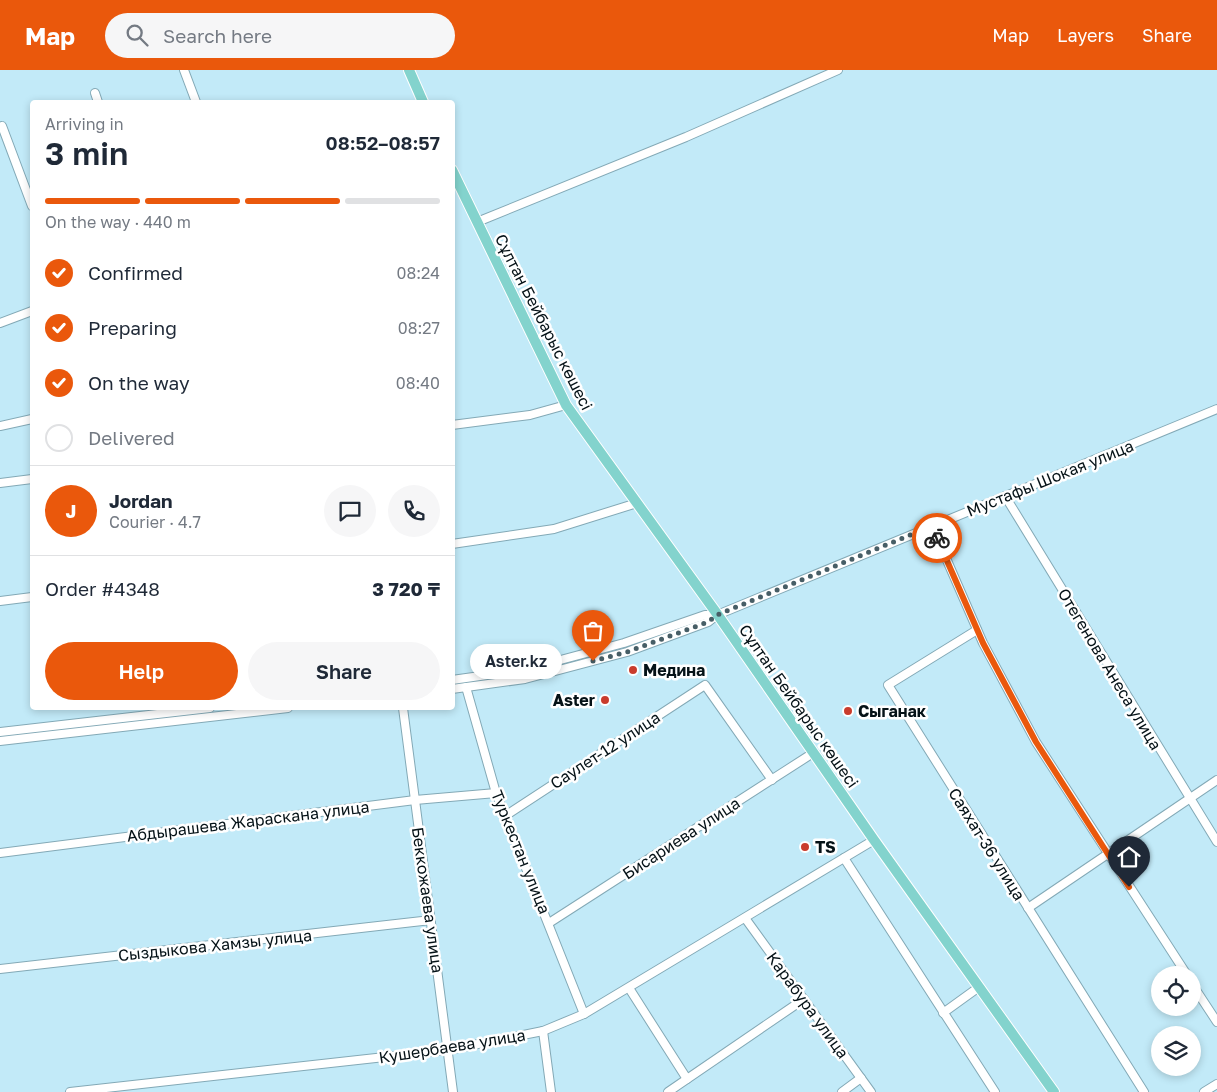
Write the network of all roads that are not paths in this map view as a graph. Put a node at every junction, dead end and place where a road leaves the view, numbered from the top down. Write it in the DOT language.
graph roads {
  1 [pos="184,70"];
  2 [pos="409,70"];
  3 [pos="838,70"];
  4 [pos="95,93"];
  5 [pos="97,100"];
  6 [pos="195,100"];
  7 [pos="422,100"];
  8 [pos="2,126"];
  9 [pos="455,176"];
  10 [pos="30,201"];
  11 [pos="477,222"];
  12 [pos="30,312"];
  13 [pos="0,323"];
  14 [pos="566,405"];
  15 [pos="1217,409"];
  16 [pos="30,419"];
  17 [pos="455,425"];
  18 [pos="0,426"];
  19 [pos="30,480"];
  20 [pos="0,483"];
  21 [pos="1005,496"];
  22 [pos="637,503"];
  23 [pos="932,526"];
  24 [pos="455,544"];
  25 [pos="30,596"];
  26 [pos="0,601"];
  27 [pos="717,615"];
  28 [pos="977,630"];
  29 [pos="455,680"];
  30 [pos="466,687"];
  31 [pos="455,688"];
  32 [pos="192,710"];
  33 [pos="271,710"];
  34 [pos="403,710"];
  35 [pos="0,732"];
  36 [pos="0,741"];
  37 [pos="813,753"];
  38 [pos="772,780"];
  39 [pos="1217,780"];
  40 [pos="496,793"];
  41 [pos="1190,798"];
  42 [pos="415,800"];
  43 [pos="505,816"];
  44 [pos="874,840"];
  45 [pos="1217,842"];
  46 [pos="0,853"];
  47 [pos="1107,855"];
  48 [pos="844,858"];
  49 [pos="1028,908"];
  50 [pos="745,918"];
  51 [pos="431,920"];
  52 [pos="549,923"];
  53 [pos="1181,966"];
  54 [pos="0,969"];
  55 [pos="979,987"];
  56 [pos="629,988"];
  57 [pos="1201,998"];
  58 [pos="804,999"];
  59 [pos="943,1013"];
  60 [pos="584,1014"];
  61 [pos="1217,1022"];
  62 [pos="544,1031"];
  63 [pos="448,1050"];
  64 [pos="861,1078"];
  65 [pos="687,1079"];
  66 [pos="1217,1084"];
  67 [pos="70,1092"];
  68 [pos="453,1092"];
  69 [pos="551,1092"];
  70 [pos="668,1092"];
  71 [pos="842,1092"];
  72 [pos="871,1092"];
  73 [pos="995,1092"];
  74 [pos="1054,1092"];
  75 [pos="1144,1092"];
  76 [pos="1204,1092"];
  1 -- 6 [label="street"];
  2 -- 7 [label="main road"];
  3 -- 11 [label="street"];
  4 -- 5 [label="street"];
  8 -- 10 [label="street"];
  9 -- 11 [label="main road, Сұлтан Бейбарыс көшесі"];
  11 -- 14 [label="main road, Сұлтан Бейбарыс көшесі"];
  12 -- 13 [label="street"];
  14 -- 17 [label="street"];
  14 -- 22 [label="main road, Сұлтан Бейбарыс көшесі"];
  15 -- 21 [label="street, Мустафы Шокая улица"];
  16 -- 18 [label="street"];
  19 -- 20 [label="street"];
  21 -- 23 [label="street, Мустафы Шокая улица"];
  21 -- 41 [label="street, Отегенова Анеса улица"];
  22 -- 24 [label="street"];
  22 -- 27 [label="main road, Сұлтан Бейбарыс көшесі"];
  23 -- 27 [label="street, Мустафы Шокая улица"];
  23 -- 28 [label="street"];
  25 -- 26 [label="street"];
  27 -- 29 [label="street"];
  27 -- 30 [label="street"];
  27 -- 37 [label="main road, Сұлтан Бейбарыс көшесі"];
  28 -- 47 [label="street"];
  28 -- 49 [label="street, Саяхат-36 улица"];
  30 -- 31 [label="street"];
  30 -- 40 [label="street, Туркестан улица"];
  32 -- 35 [label="street"];
  33 -- 36 [label="street"];
  34 -- 42 [label="street, Беккожаева улица"];
  37 -- 38 [label="street, Бисариева улица"];
  37 -- 44 [label="main road, Сұлтан Бейбарыс көшесі"];
  38 -- 43 [label="street, Саулет-12 улица"];
  38 -- 52 [label="street, Бисариева улица"];
  39 -- 41 [label="street"];
  40 -- 42 [label="street, Абдырашева Жараскана улица"];
  40 -- 43 [label="street, Туркестан улица"];
  41 -- 45 [label="street, Отегенова Анеса улица"];
  41 -- 47 [label="street"];
  42 -- 46 [label="street, Абдырашева Жараскана улица"];
  42 -- 51 [label="street, Беккожаева улица"];
  43 -- 52 [label="street, Туркестан улица"];
  44 -- 48 [label="street, Кушербаева улица"];
  44 -- 55 [label="main road, Сұлтан Бейбарыс көшесі"];
  47 -- 49 [label="street"];
  47 -- 53 [label="street"];
  48 -- 50 [label="street, Кушербаева улица"];
  48 -- 59 [label="street"];
  49 -- 75 [label="street, Саяхат-36 улица"];
  50 -- 56 [label="street, Кушербаева улица"];
  50 -- 58 [label="street, Карабура улица"];
  51 -- 54 [label="street, Сыздыкова Хамзы улица"];
  51 -- 63 [label="street, Беккожаева улица"];
  52 -- 60 [label="street, Туркестан улица"];
  55 -- 59 [label="street"];
  55 -- 74 [label="main road, Сұлтан Бейбарыс көшесі"];
  56 -- 60 [label="street, Кушербаева улица"];
  56 -- 65 [label="street"];
  57 -- 61 [label="street"];
  58 -- 64 [label="street, Карабура улица"];
  58 -- 65 [label="street"];
  59 -- 73 [label="street"];
  60 -- 62 [label="street, Кушербаева улица"];
  62 -- 63 [label="street, Кушербаева улица"];
  62 -- 69 [label="street"];
  63 -- 67 [label="street, Кушербаева улица"];
  63 -- 68 [label="street, Беккожаева улица"];
  64 -- 71 [label="street"];
  64 -- 72 [label="street, Карабура улица"];
  65 -- 70 [label="street"];
  66 -- 76 [label="street"];
}
